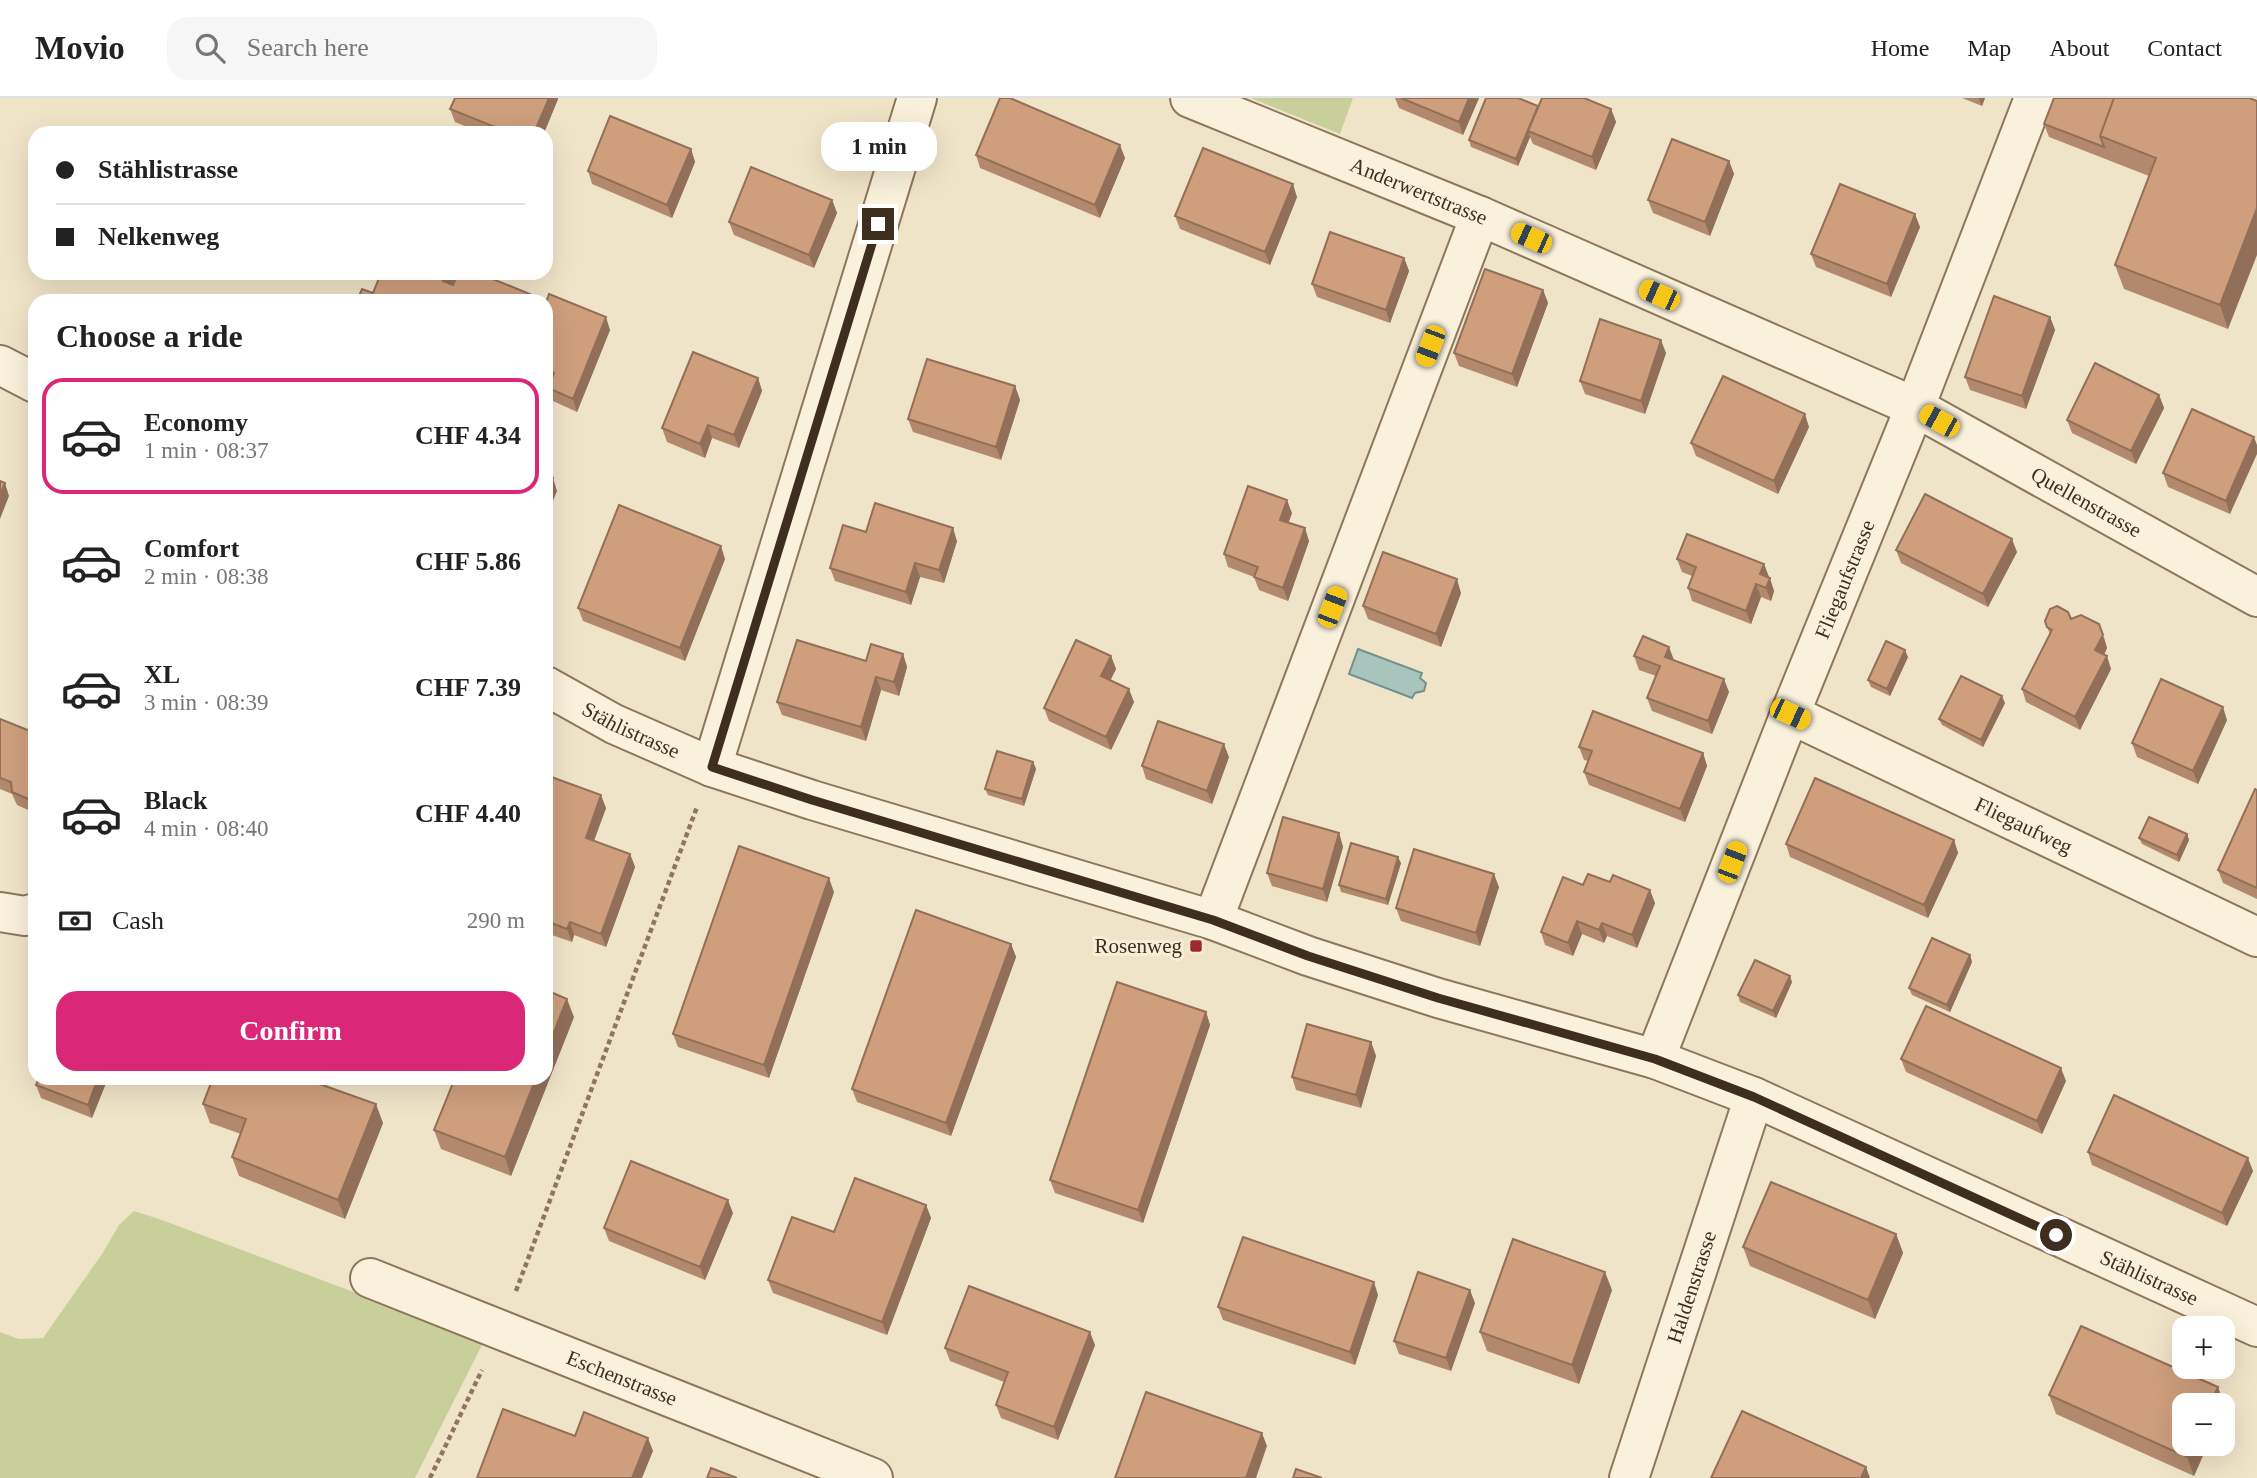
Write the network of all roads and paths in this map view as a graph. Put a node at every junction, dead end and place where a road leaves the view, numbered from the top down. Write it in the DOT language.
graph roads {
  1 [pos="917,98"];
  2 [pos="1190,98"];
  3 [pos="2034,98"];
  4 [pos="1480,216"];
  5 [pos="0,365"];
  6 [pos="28,379"];
  7 [pos="1915,407"];
  8 [pos="2257,597"];
  9 [pos="553,690"];
  10 [pos="1790,714"];
  11 [pos="712,767"];
  12 [pos="0,912"];
  13 [pos="28,915"];
  14 [pos="1213,920"];
  15 [pos="2257,937"];
  16 [pos="1655,1059"];
  17 [pos="1754,1097"];
  18 [pos="370,1278"];
  19 [pos="2257,1327"];
  20 [pos="501,1332"];
  21 [pos="430,1478"];
  22 [pos="873,1478"];
  23 [pos="1629,1478"];
  1 -- 11 [label="street"];
  2 -- 4 [label="street, Anderwertstrasse"];
  3 -- 7 [label="street, Fliegaufstrasse"];
  4 -- 7 [label="street, Anderwertstrasse"];
  4 -- 14 [label="street"];
  5 -- 6 [label="street"];
  7 -- 8 [label="street, Quellenstrasse"];
  7 -- 10 [label="street, Fliegaufstrasse"];
  9 -- 11 [label="street, Stählistrasse"];
  10 -- 15 [label="street, Fliegaufweg"];
  10 -- 16 [label="street, Fliegaufstrasse"];
  11 -- 14 [label="street, Stählistrasse"];
  11 -- 20 [label="path"];
  12 -- 13 [label="street"];
  14 -- 16 [label="street, Stählistrasse"];
  16 -- 17 [label="street, Stählistrasse"];
  17 -- 19 [label="street, Stählistrasse"];
  17 -- 23 [label="street, Haldenstrasse"];
  18 -- 20 [label="street, Eschenstrasse"];
  20 -- 21 [label="path"];
  20 -- 22 [label="street, Eschenstrasse"];
}
